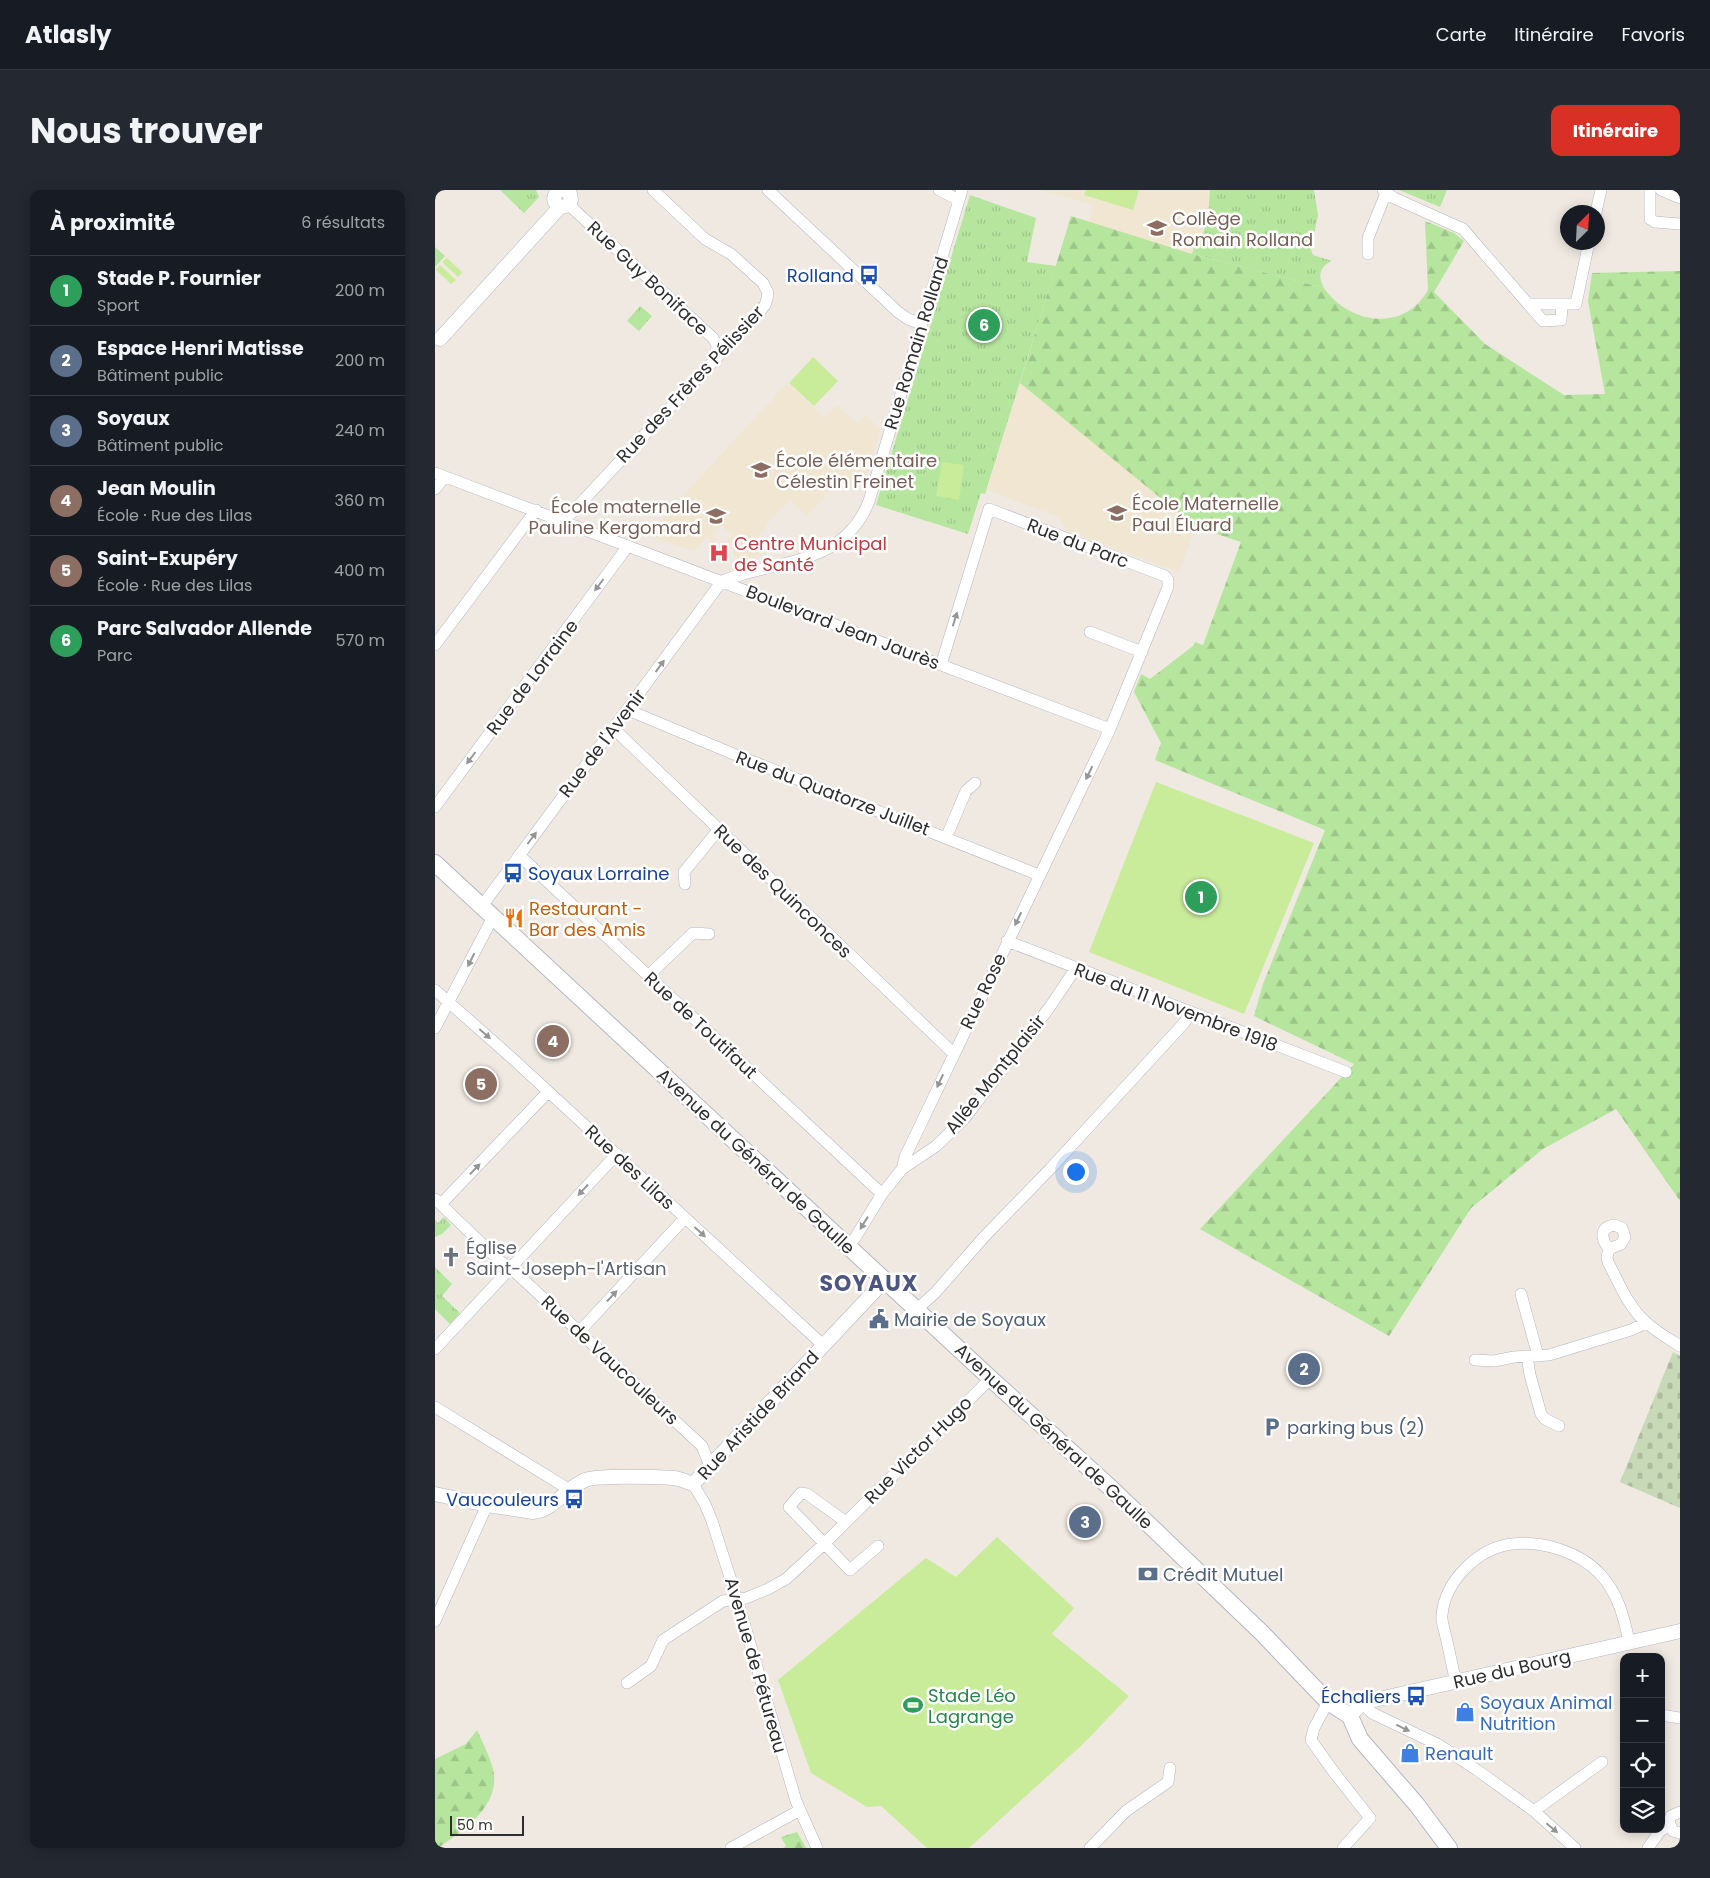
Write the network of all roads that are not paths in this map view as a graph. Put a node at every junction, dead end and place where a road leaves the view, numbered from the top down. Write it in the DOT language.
graph roads {
  1 [pos="653,190"];
  2 [pos="768,190"];
  3 [pos="939,190"];
  4 [pos="1601,190"];
  5 [pos="1650,190"];
  6 [pos="1661,190"];
  7 [pos="1385,192"];
  8 [pos="562,195"];
  9 [pos="961,195"];
  10 [pos="1680,198"];
  11 [pos="1598,205"];
  12 [pos="1680,224"];
  13 [pos="1587,250"];
  14 [pos="1368,254"];
  15 [pos="1528,304"];
  16 [pos="1562,304"];
  17 [pos="922,324"];
  18 [pos="436,339"];
  19 [pos="716,356"];
  20 [pos="440,475"];
  21 [pos="435,489"];
  22 [pos="536,510"];
  23 [pos="563,522"];
  24 [pos="628,546"];
  25 [pos="722,581"];
  26 [pos="1090,632"];
  27 [pos="435,645"];
  28 [pos="1142,652"];
  29 [pos="941,665"];
  30 [pos="628,710"];
  31 [pos="614,729"];
  32 [pos="1110,729"];
  33 [pos="975,783"];
  34 [pos="435,807"];
  35 [pos="719,829"];
  36 [pos="946,838"];
  37 [pos="519,856"];
  38 [pos="435,862"];
  39 [pos="1039,875"];
  40 [pos="685,884"];
  41 [pos="487,911"];
  42 [pos="709,934"];
  43 [pos="1007,941"];
  44 [pos="1076,968"];
  45 [pos="648,976"];
  46 [pos="435,990"];
  47 [pos="449,1002"];
  48 [pos="1189,1013"];
  49 [pos="435,1028"];
  50 [pos="953,1053"];
  51 [pos="1346,1072"];
  52 [pos="549,1092"];
  53 [pos="617,1154"];
  54 [pos="902,1169"];
  55 [pos="882,1194"];
  56 [pos="438,1202"];
  57 [pos="685,1218"];
  58 [pos="847,1246"];
  59 [pos="1609,1249"];
  60 [pos="509,1268"];
  61 [pos="885,1280"];
  62 [pos="1521,1294"];
  63 [pos="917,1310"];
  64 [pos="1646,1323"];
  65 [pos="579,1332"];
  66 [pos="823,1345"];
  67 [pos="1680,1346"];
  68 [pos="435,1349"];
  69 [pos="1533,1356"];
  70 [pos="1475,1360"];
  71 [pos="989,1377"];
  72 [pos="435,1407"];
  73 [pos="1559,1426"];
  74 [pos="709,1466"];
  75 [pos="693,1484"];
  76 [pos="569,1490"];
  77 [pos="435,1494"];
  78 [pos="487,1505"];
  79 [pos="846,1522"];
  80 [pos="824,1544"];
  81 [pos="878,1546"];
  82 [pos="737,1599"];
  83 [pos="436,1616"];
  84 [pos="1680,1631"];
  85 [pos="1629,1642"];
  86 [pos="1456,1682"];
  87 [pos="627,1683"];
  88 [pos="1328,1702"];
  89 [pos="1362,1703"];
  90 [pos="1350,1716"];
  91 [pos="1665,1716"];
  92 [pos="1680,1718"];
  93 [pos="1602,1762"];
  94 [pos="1170,1768"];
  95 [pos="800,1810"];
  96 [pos="1534,1811"];
  97 [pos="1680,1812"];
  98 [pos="1669,1826"];
  99 [pos="1680,1833"];
  100 [pos="731,1848"];
  101 [pos="817,1848"];
  102 [pos="1090,1848"];
  103 [pos="1343,1848"];
  104 [pos="1449,1848"];
  105 [pos="1575,1848"];
  106 [pos="1648,1848"];
  1 -- 19 [label="street, Rue des Frères Pélissier"];
  2 -- 17 [label="street"];
  3 -- 9 [label="street"];
  4 -- 11 [label="street"];
  5 -- 12 [label="street"];
  6 -- 10 [label="street"];
  7 -- 14 [label="street"];
  7 -- 15 [label="street"];
  8 -- 18 [label="street"];
  8 -- 19 [label="street, Rue Guy Boniface"];
  9 -- 17 [label="street, Rue Romain Rolland"];
  13 -- 16 [label="street"];
  15 -- 16 [label="street"];
  15 -- 16 [label="street"];
  17 -- 25 [label="street, Rue Romain Rolland"];
  19 -- 23 [label="street, Rue des Frères Pélissier"];
  20 -- 21 [label="street"];
  20 -- 22 [label="street, Boulevard Jean Jaurès"];
  22 -- 23 [label="street, Boulevard Jean Jaurès"];
  22 -- 27 [label="street"];
  23 -- 24 [label="street, Boulevard Jean Jaurès"];
  24 -- 25 [label="street, Boulevard Jean Jaurès"];
  24 -- 34 [label="street, Rue de Lorraine, one-way"];
  25 -- 29 [label="street, Boulevard Jean Jaurès"];
  30 -- 25 [label="street, Rue de l'Avenir, one-way"];
  26 -- 28 [label="street"];
  29 -- 28 [label="street, Rue du Parc, one-way"];
  28 -- 32 [label="street, Rue du Parc"];
  29 -- 32 [label="street, Boulevard Jean Jaurès"];
  30 -- 31 [label="street, Rue de l'Avenir"];
  30 -- 36 [label="street, Rue du Quatorze Juillet"];
  31 -- 35 [label="street, Rue des Quinconces"];
  37 -- 31 [label="street, Rue de l'Avenir, one-way"];
  32 -- 39 [label="street, Rue Rose, one-way"];
  33 -- 36 [label="street"];
  35 -- 40 [label="street"];
  35 -- 50 [label="street, Rue des Quinconces"];
  36 -- 39 [label="street, Rue du Quatorze Juillet"];
  37 -- 41 [label="street, Rue de l'Avenir"];
  37 -- 45 [label="street, Rue de Toutifaut"];
  38 -- 41 [label="main road, Avenue du Général de Gaulle"];
  39 -- 43 [label="street, Rue Rose, one-way"];
  41 -- 47 [label="street, Rue de l'Avenir, one-way"];
  41 -- 58 [label="main road, Avenue du Général de Gaulle"];
  42 -- 45 [label="street"];
  43 -- 44 [label="street, Rue du 11 Novembre 1918"];
  43 -- 50 [label="street, Rue Rose"];
  44 -- 48 [label="street, Rue du 11 Novembre 1918"];
  44 -- 54 [label="street, Allée Montplaisir"];
  45 -- 55 [label="street, Rue de Toutifaut"];
  46 -- 47 [label="street, Rue des Lilas"];
  47 -- 49 [label="street, Rue de l'Avenir"];
  47 -- 52 [label="street, Rue des Lilas, one-way"];
  48 -- 51 [label="street, Rue du 11 Novembre 1918"];
  48 -- 63 [label="street"];
  50 -- 54 [label="street, Rue Rose, one-way"];
  52 -- 53 [label="street, Rue des Lilas"];
  56 -- 52 [label="street, one-way"];
  53 -- 57 [label="street, Rue des Lilas"];
  53 -- 60 [label="street, one-way"];
  54 -- 55 [label="street, Rue Rose"];
  55 -- 58 [label="street, Rue Rose, one-way"];
  56 -- 60 [label="street, Rue de Vaucouleurs"];
  65 -- 57 [label="street, one-way"];
  57 -- 66 [label="street, Rue des Lilas, one-way"];
  58 -- 61 [label="main road, Avenue du Général de Gaulle"];
  59 -- 64 [label="street"];
  60 -- 65 [label="street, Rue de Vaucouleurs"];
  60 -- 68 [label="street"];
  61 -- 63 [label="main road, Avenue du Général de Gaulle"];
  61 -- 66 [label="street, Rue Aristide Briand"];
  62 -- 69 [label="street"];
  63 -- 71 [label="main road, Avenue du Général de Gaulle"];
  64 -- 67 [label="street"];
  64 -- 69 [label="street"];
  65 -- 74 [label="street, Rue de Vaucouleurs"];
  66 -- 74 [label="street, Rue Aristide Briand"];
  69 -- 70 [label="street"];
  69 -- 73 [label="street"];
  71 -- 79 [label="street, Rue Victor Hugo"];
  71 -- 88 [label="main road, Avenue du Général de Gaulle"];
  72 -- 76 [label="street"];
  74 -- 75 [label="street, Rue Aristide Briand"];
  75 -- 76 [label="street, Rue Aristide Briand"];
  75 -- 82 [label="street, Avenue de Pétureau"];
  76 -- 78 [label="street, Rue Aristide Briand"];
  77 -- 78 [label="street, Rue Aristide Briand"];
  78 -- 83 [label="street"];
  79 -- 80 [label="street, Rue Victor Hugo"];
  79 -- 80 [label="street"];
  80 -- 81 [label="street"];
  80 -- 82 [label="street, Rue Victor Hugo"];
  82 -- 87 [label="street, Rue Victor Hugo"];
  82 -- 95 [label="street, Avenue de Pétureau"];
  84 -- 85 [label="street, Rue du Bourg"];
  85 -- 86 [label="street, Rue du Bourg"];
  85 -- 86 [label="street"];
  86 -- 89 [label="street, Rue du Bourg"];
  88 -- 90 [label="main road, Avenue du Général de Gaulle"];
  88 -- 103 [label="street"];
  89 -- 90 [label="street"];
  89 -- 96 [label="street, one-way"];
  90 -- 104 [label="main road"];
  91 -- 92 [label="street"];
  93 -- 96 [label="street"];
  94 -- 102 [label="street"];
  95 -- 100 [label="street"];
  95 -- 101 [label="street, Avenue de Pétureau"];
  96 -- 105 [label="street, one-way"];
  97 -- 98 [label="street"];
  98 -- 99 [label="street"];
  98 -- 106 [label="street"];
}
